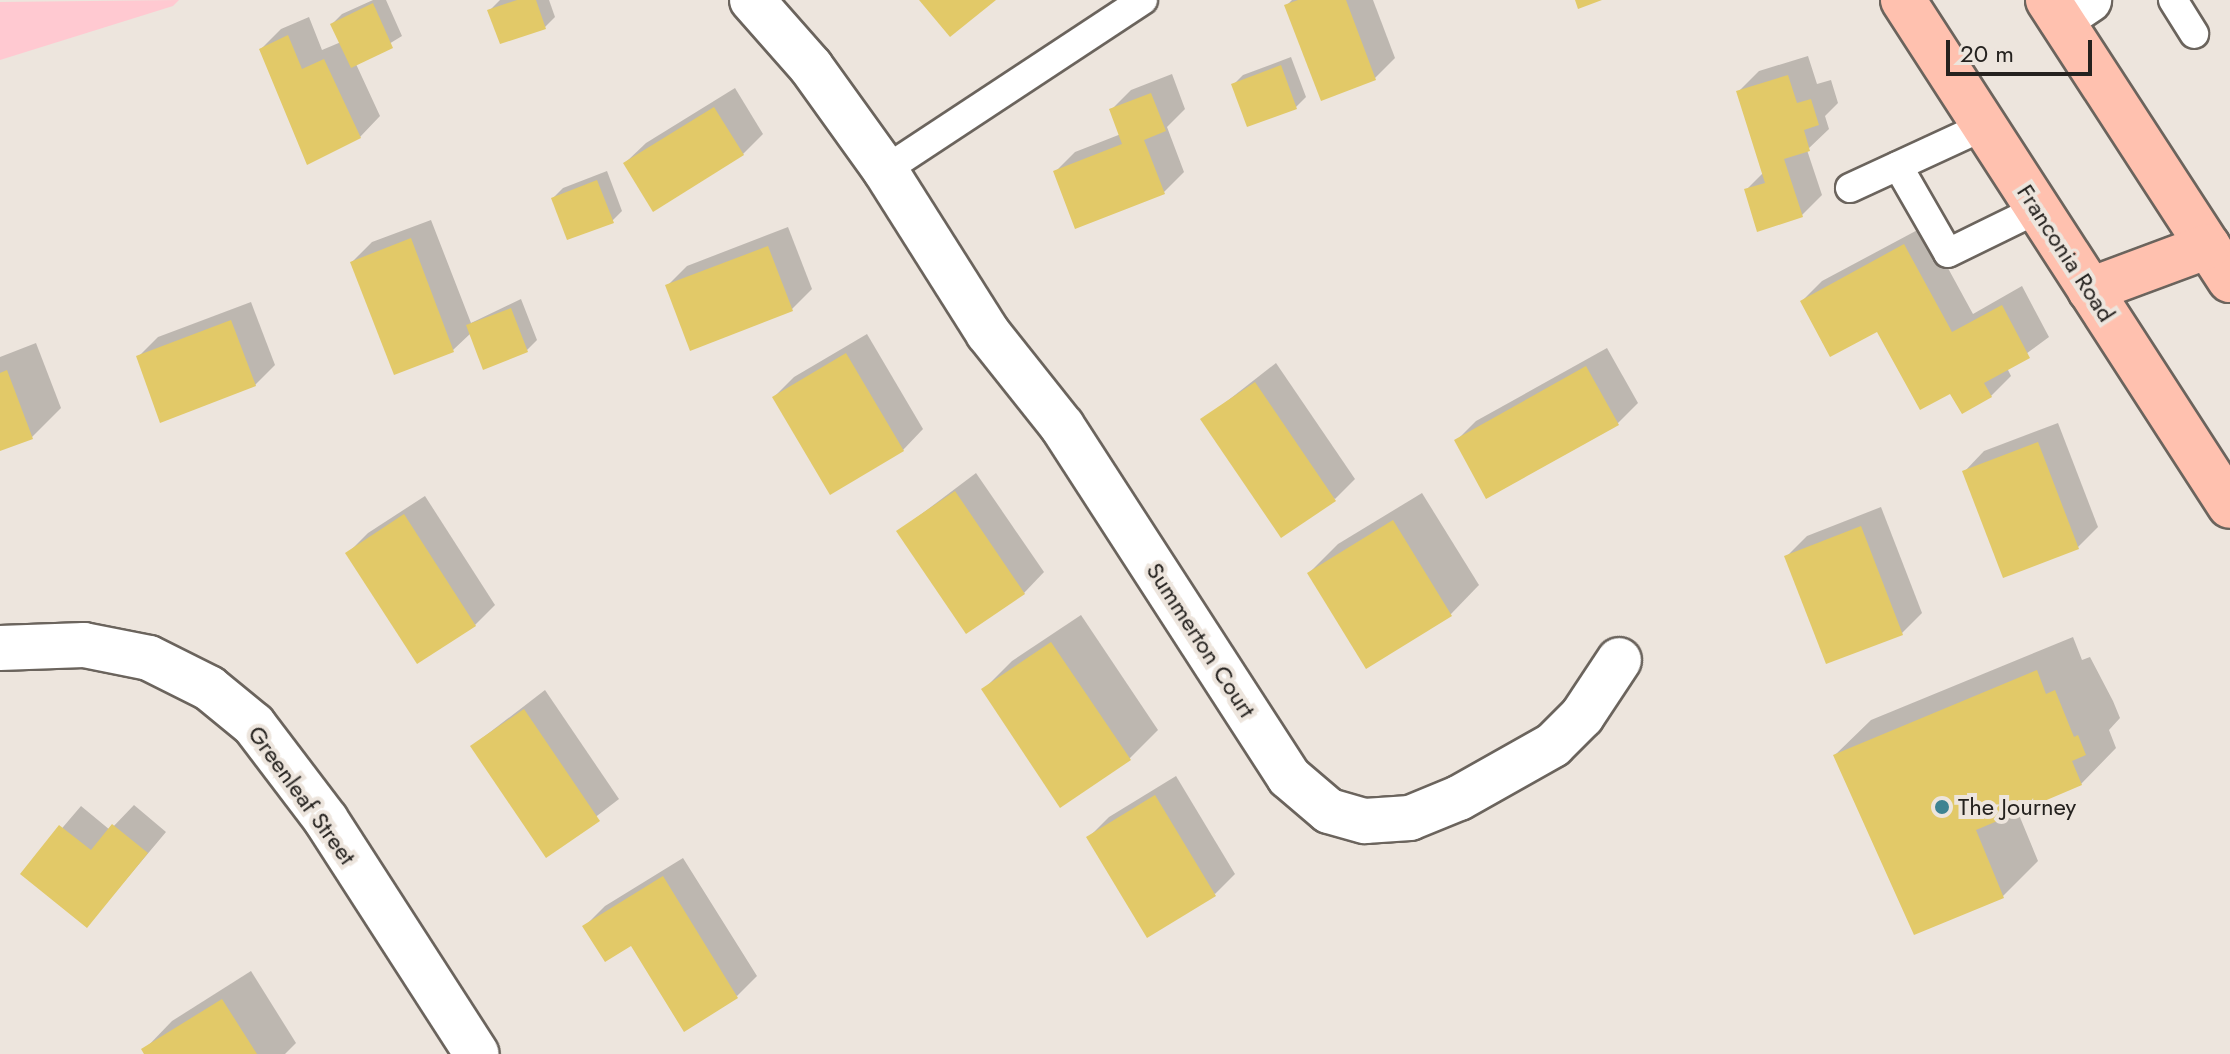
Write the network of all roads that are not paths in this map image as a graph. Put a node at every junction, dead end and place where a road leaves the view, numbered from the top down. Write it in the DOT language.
graph roads {
  1 [pos="752,0"];
  2 [pos="1143,0"];
  3 [pos="1903,0"];
  4 [pos="2173,0"];
  5 [pos="2066,6"];
  6 [pos="2194,34"];
  7 [pos="1984,126"];
  8 [pos="1898,166"];
  9 [pos="885,170"];
  10 [pos="1850,188"];
  11 [pos="2038,209"];
  12 [pos="2219,263"];
  13 [pos="2090,290"];
  14 [pos="2230,506"];
  15 [pos="0,648"];
  16 [pos="1619,660"];
  17 [pos="477,1054"];
  1 -- 9 [label="street, Summerton Court"];
  2 -- 9 [label="lane"];
  3 -- 7 [label="main road, Franconia Road"];
  4 -- 6 [label="lane"];
  5 -- 12 [label="main road"];
  7 -- 8 [label="lane"];
  7 -- 11 [label="main road, Franconia Road"];
  8 -- 10 [label="lane"];
  8 -- 11 [label="lane"];
  9 -- 16 [label="street, Summerton Court"];
  11 -- 13 [label="main road, Franconia Road"];
  12 -- 13 [label="main road"];
  13 -- 14 [label="main road, Franconia Road"];
  15 -- 17 [label="street, Greenleaf Street"];
}
